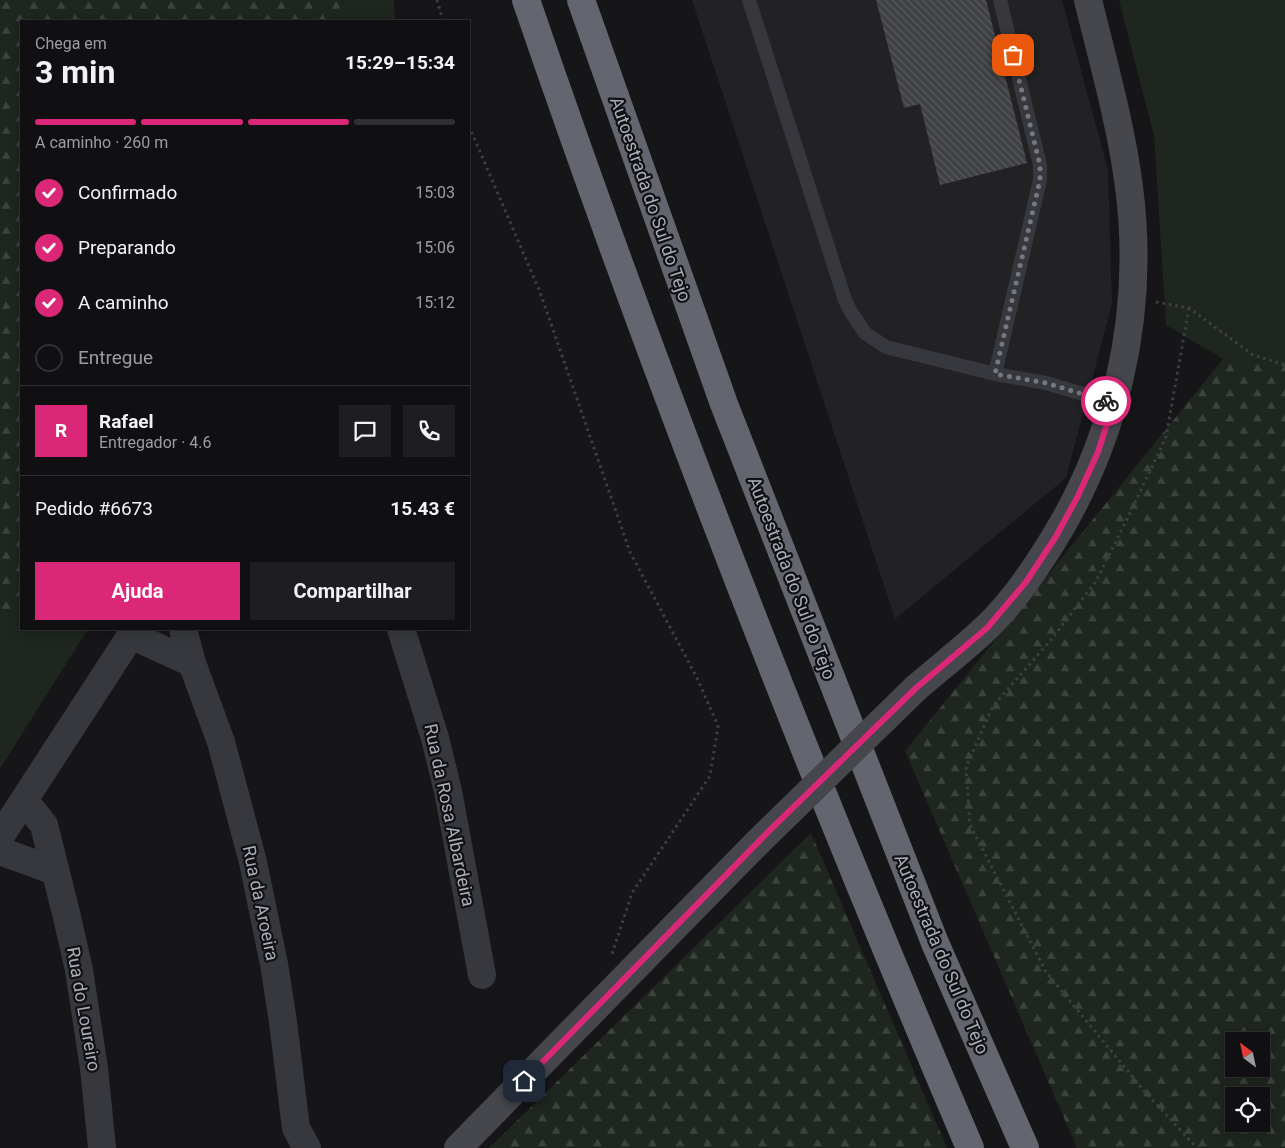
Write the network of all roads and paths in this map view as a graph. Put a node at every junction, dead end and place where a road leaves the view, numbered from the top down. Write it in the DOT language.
graph roads {
  1 [pos="437,0"];
  2 [pos="526,0"];
  3 [pos="581,0"];
  4 [pos="749,0"];
  5 [pos="1000,0"];
  6 [pos="1088,0"];
  7 [pos="443,20"];
  8 [pos="470,128"];
  9 [pos="1132,297"];
  10 [pos="1189,308"];
  11 [pos="1285,365"];
  12 [pos="995,374"];
  13 [pos="1114,403"];
  14 [pos="183,630"];
  15 [pos="401,630"];
  16 [pos="133,632"];
  17 [pos="192,663"];
  18 [pos="24,800"];
  19 [pos="0,837"];
  20 [pos="0,850"];
  21 [pos="55,871"];
  22 [pos="611,959"];
  23 [pos="482,975"];
  24 [pos="102,1148"];
  25 [pos="307,1148"];
  26 [pos="458,1148"];
  27 [pos="970,1148"];
  28 [pos="1025,1148"];
  29 [pos="1197,1148"];
  1 -- 7 [label="path"];
  2 -- 27 [label="highway"];
  3 -- 28 [label="highway, Autoestrada do Sul do Tejo"];
  4 -- 12 [label="lane"];
  5 -- 12 [label="lane"];
  6 -- 9 [label="street"];
  8 -- 22 [label="path"];
  9 -- 10 [label="path"];
  9 -- 13 [label="street"];
  10 -- 11 [label="path"];
  10 -- 29 [label="path"];
  12 -- 13 [label="lane"];
  13 -- 26 [label="street, bridge"];
  14 -- 17 [label="street, Rua da Aroeira"];
  15 -- 23 [label="street, Rua da Rosa Albardeira"];
  16 -- 17 [label="street"];
  16 -- 18 [label="street"];
  17 -- 25 [label="street, Rua da Aroeira"];
  18 -- 19 [label="street"];
  18 -- 21 [label="street, Rua do Loureiro"];
  20 -- 21 [label="street"];
  21 -- 24 [label="street, Rua do Loureiro"];
}
